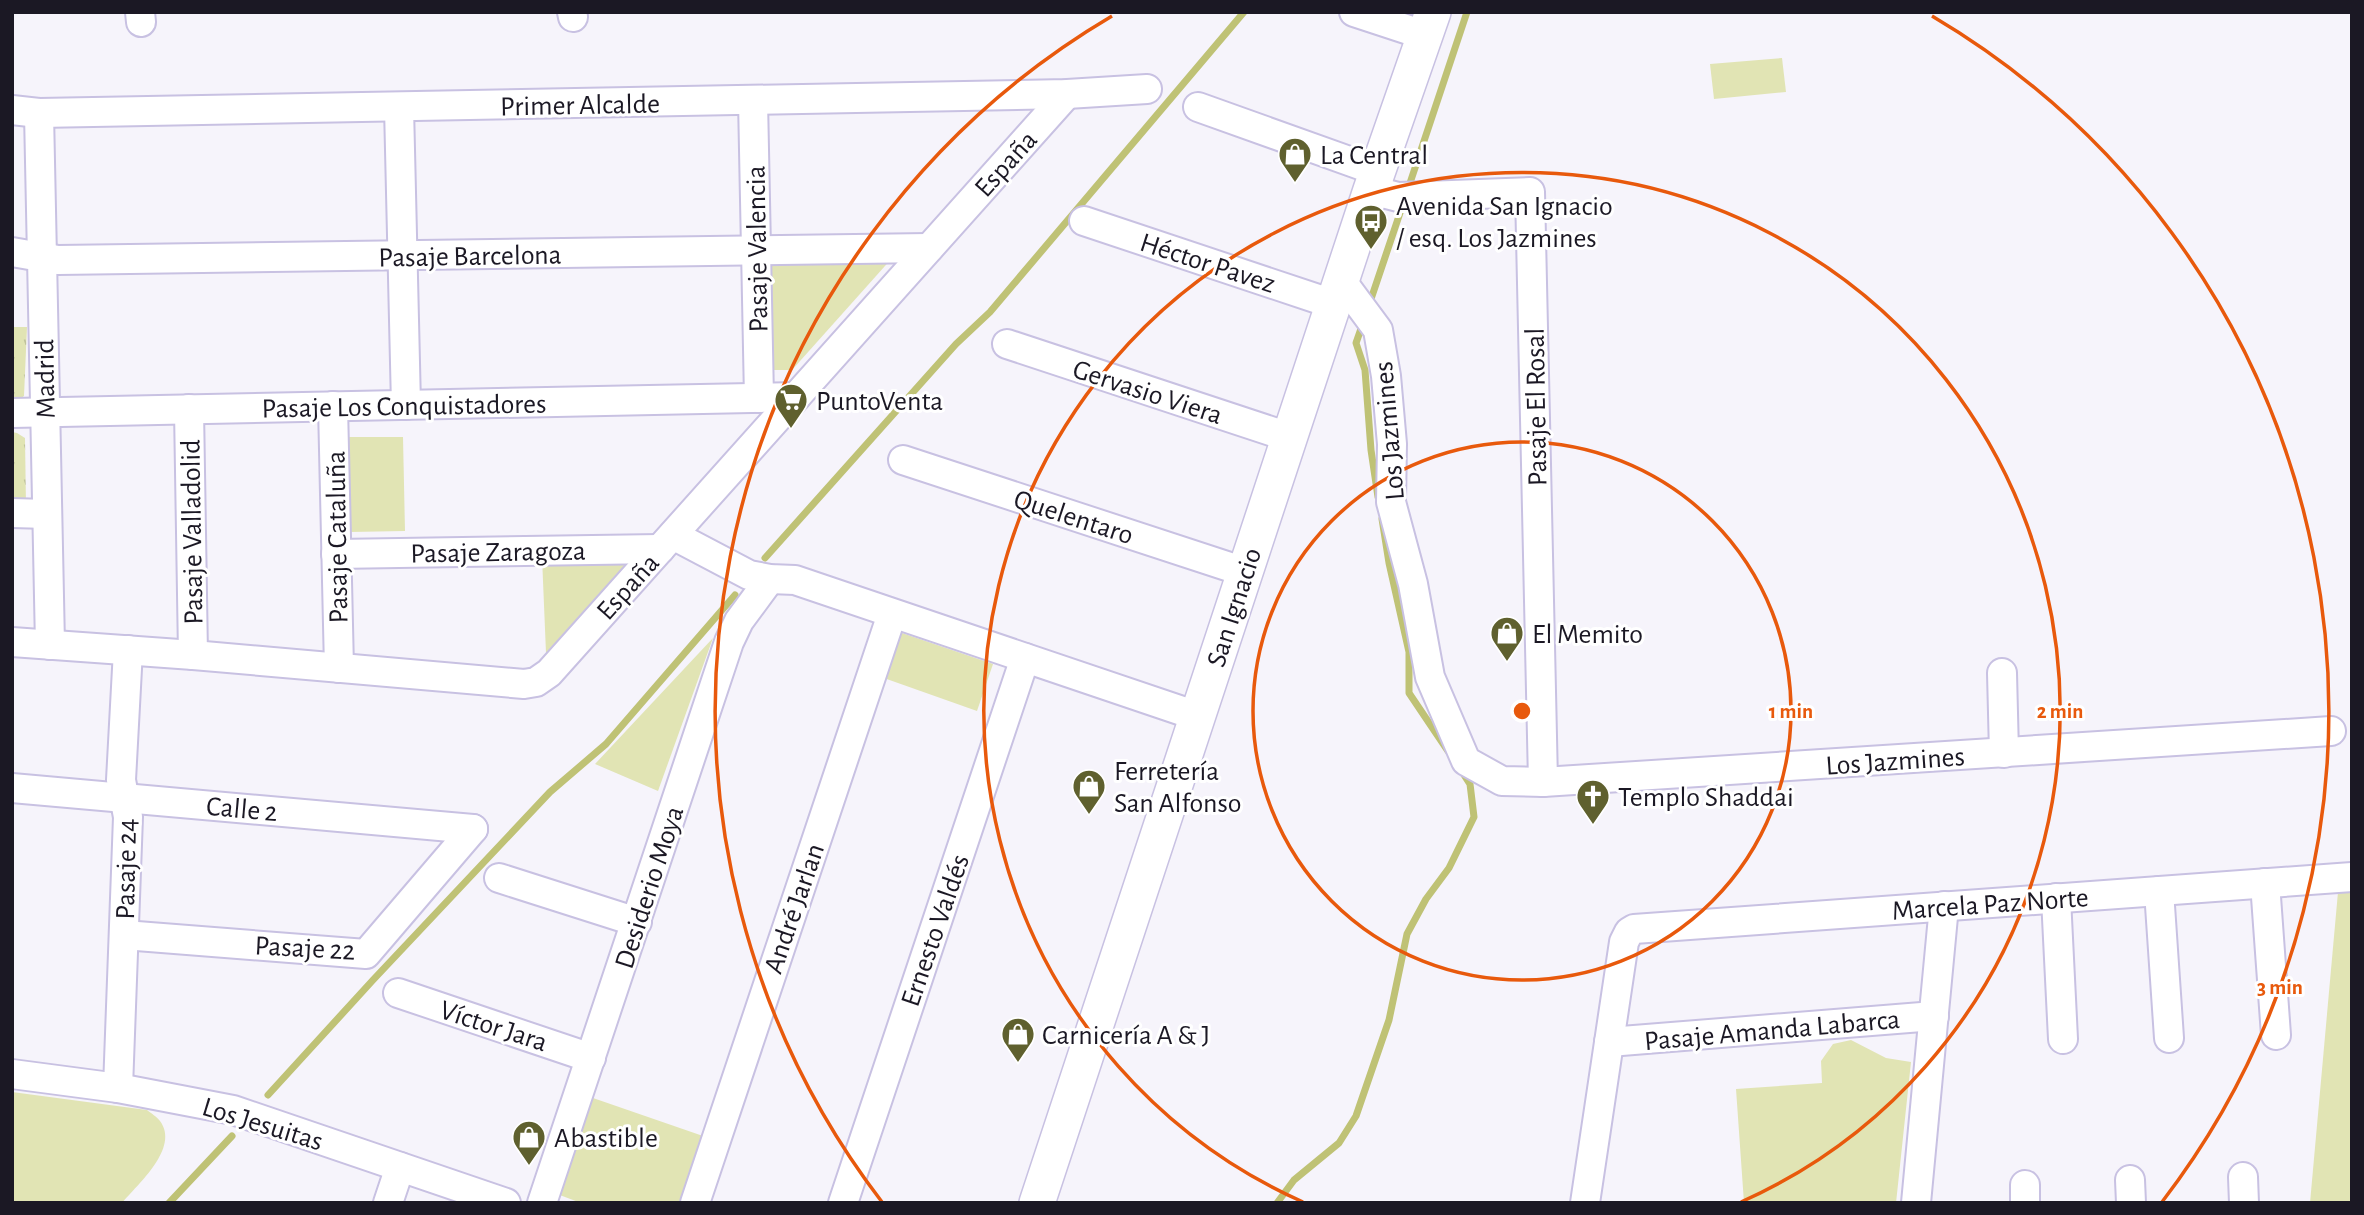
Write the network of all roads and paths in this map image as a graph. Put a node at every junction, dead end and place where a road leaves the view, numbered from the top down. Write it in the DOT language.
graph roads {
  1 [pos="1354,12"];
  2 [pos="1428,24"];
  3 [pos="1147,89"];
  4 [pos="1067,94"];
  5 [pos="753,100"];
  6 [pos="399,107"];
  7 [pos="1198,107"];
  8 [pos="26,111"];
  9 [pos="1392,188"];
  10 [pos="1084,221"];
  11 [pos="929,248"];
  12 [pos="756,250"];
  13 [pos="12,252"];
  14 [pos="402,256"];
  15 [pos="42,258"];
  16 [pos="1343,295"];
  17 [pos="1007,344"];
  18 [pos="796,397"];
  19 [pos="759,398"];
  20 [pos="406,405"];
  21 [pos="333,406"];
  22 [pos="189,410"];
  23 [pos="45,412"];
  24 [pos="12,413"];
  25 [pos="1289,437"];
  26 [pos="904,460"];
  27 [pos="12,513"];
  28 [pos="47,514"];
  29 [pos="666,542"];
  30 [pos="337,554"];
  31 [pos="1245,572"];
  32 [pos="770,579"];
  33 [pos="892,614"];
  34 [pos="12,642"];
  35 [pos="50,645"];
  36 [pos="128,650"];
  37 [pos="193,655"];
  38 [pos="1025,658"];
  39 [pos="339,668"];
  40 [pos="2003,673"];
  41 [pos="1198,716"];
  42 [pos="2331,732"];
  43 [pos="2004,753"];
  44 [pos="1543,782"];
  45 [pos="12,788"];
  46 [pos="125,798"];
  47 [pos="473,829"];
  48 [pos="2352,877"];
  49 [pos="499,878"];
  50 [pos="2265,883"];
  51 [pos="2158,891"];
  52 [pos="2056,898"];
  53 [pos="1944,906"];
  54 [pos="637,922"];
  55 [pos="124,935"];
  56 [pos="398,993"];
  57 [pos="1934,1016"];
  58 [pos="2276,1035"];
  59 [pos="2169,1038"];
  60 [pos="2063,1039"];
  61 [pos="1609,1042"];
  62 [pos="591,1058"];
  63 [pos="12,1074"];
  64 [pos="118,1088"];
  65 [pos="400,1167"];
  66 [pos="388,1203"];
  67 [pos="506,1203"];
  68 [pos="542,1203"];
  69 [pos="695,1203"];
  70 [pos="843,1203"];
  71 [pos="1037,1203"];
  72 [pos="1585,1203"];
  73 [pos="1916,1203"];
  1 -- 2 [label="street"];
  2 -- 9 [label="main road, San Ignacio"];
  3 -- 4 [label="street, Primer Alcalde"];
  4 -- 5 [label="street, Primer Alcalde"];
  4 -- 11 [label="street, España"];
  5 -- 6 [label="street, Primer Alcalde"];
  5 -- 12 [label="street, Pasaje Valencia"];
  6 -- 8 [label="street, Primer Alcalde"];
  6 -- 14 [label="street"];
  7 -- 9 [label="street"];
  8 -- 15 [label="street, Madrid"];
  9 -- 16 [label="main road, San Ignacio"];
  9 -- 44 [label="street, Pasaje El Rosal"];
  10 -- 16 [label="street, Héctor Pavez"];
  11 -- 12 [label="street, Pasaje Barcelona"];
  11 -- 18 [label="street, España"];
  12 -- 14 [label="street, Pasaje Barcelona"];
  12 -- 19 [label="street, Pasaje Valencia"];
  13 -- 15 [label="street, Pasaje Barcelona"];
  14 -- 15 [label="street, Pasaje Barcelona"];
  14 -- 20 [label="street"];
  15 -- 23 [label="street, Madrid"];
  16 -- 25 [label="main road, San Ignacio"];
  16 -- 44 [label="street, Los Jazmines"];
  17 -- 25 [label="street, Gervasio Viera"];
  18 -- 19 [label="street, Pasaje Los Conquistadores"];
  18 -- 29 [label="street, España"];
  19 -- 20 [label="street, Pasaje Los Conquistadores"];
  20 -- 21 [label="street, Pasaje Los Conquistadores"];
  21 -- 22 [label="street, Pasaje Los Conquistadores"];
  21 -- 30 [label="street, Pasaje Cataluña"];
  22 -- 23 [label="street, Pasaje Los Conquistadores"];
  22 -- 37 [label="street, Pasaje Valladolid"];
  23 -- 24 [label="street, Pasaje Los Conquistadores"];
  23 -- 28 [label="street, Madrid"];
  25 -- 31 [label="main road, San Ignacio"];
  26 -- 31 [label="street, Quelentaro"];
  27 -- 28 [label="street"];
  28 -- 35 [label="street, Madrid"];
  29 -- 30 [label="street, Pasaje Zaragoza"];
  29 -- 32 [label="street"];
  29 -- 39 [label="street, España"];
  30 -- 39 [label="street, Pasaje Cataluña"];
  31 -- 41 [label="main road, San Ignacio"];
  32 -- 33 [label="street"];
  32 -- 54 [label="street, Desiderio Moya"];
  33 -- 38 [label="street"];
  33 -- 69 [label="street, André Jarlan"];
  34 -- 35 [label="street, España"];
  35 -- 36 [label="street, España"];
  36 -- 37 [label="street, España"];
  36 -- 46 [label="street, Pasaje 24"];
  37 -- 39 [label="street, España"];
  38 -- 41 [label="street"];
  38 -- 70 [label="street, Ernesto Valdés"];
  40 -- 43 [label="street"];
  41 -- 71 [label="main road, San Ignacio"];
  42 -- 43 [label="street, Los Jazmines"];
  43 -- 44 [label="street, Los Jazmines"];
  45 -- 46 [label="street, Calle 2"];
  46 -- 47 [label="street, Calle 2"];
  46 -- 55 [label="street, Pasaje 24"];
  47 -- 55 [label="street, Pasaje 22"];
  48 -- 50 [label="street, Marcela Paz Norte"];
  49 -- 54 [label="street"];
  50 -- 51 [label="street, Marcela Paz Norte"];
  50 -- 58 [label="street"];
  51 -- 52 [label="street, Marcela Paz Norte"];
  51 -- 59 [label="street"];
  52 -- 53 [label="street, Marcela Paz Norte"];
  52 -- 60 [label="street"];
  53 -- 57 [label="street"];
  53 -- 61 [label="street, Marcela Paz Norte"];
  54 -- 62 [label="street, Desiderio Moya"];
  55 -- 64 [label="street, Pasaje 24"];
  56 -- 62 [label="street, Víctor Jara"];
  57 -- 61 [label="street, Pasaje Amanda Labarca"];
  57 -- 73 [label="street"];
  61 -- 72 [label="street"];
  62 -- 68 [label="street, Desiderio Moya"];
  63 -- 64 [label="street, Los Jesuitas"];
  64 -- 65 [label="street, Los Jesuitas"];
  65 -- 66 [label="street"];
  65 -- 67 [label="street, Los Jesuitas"];
}
